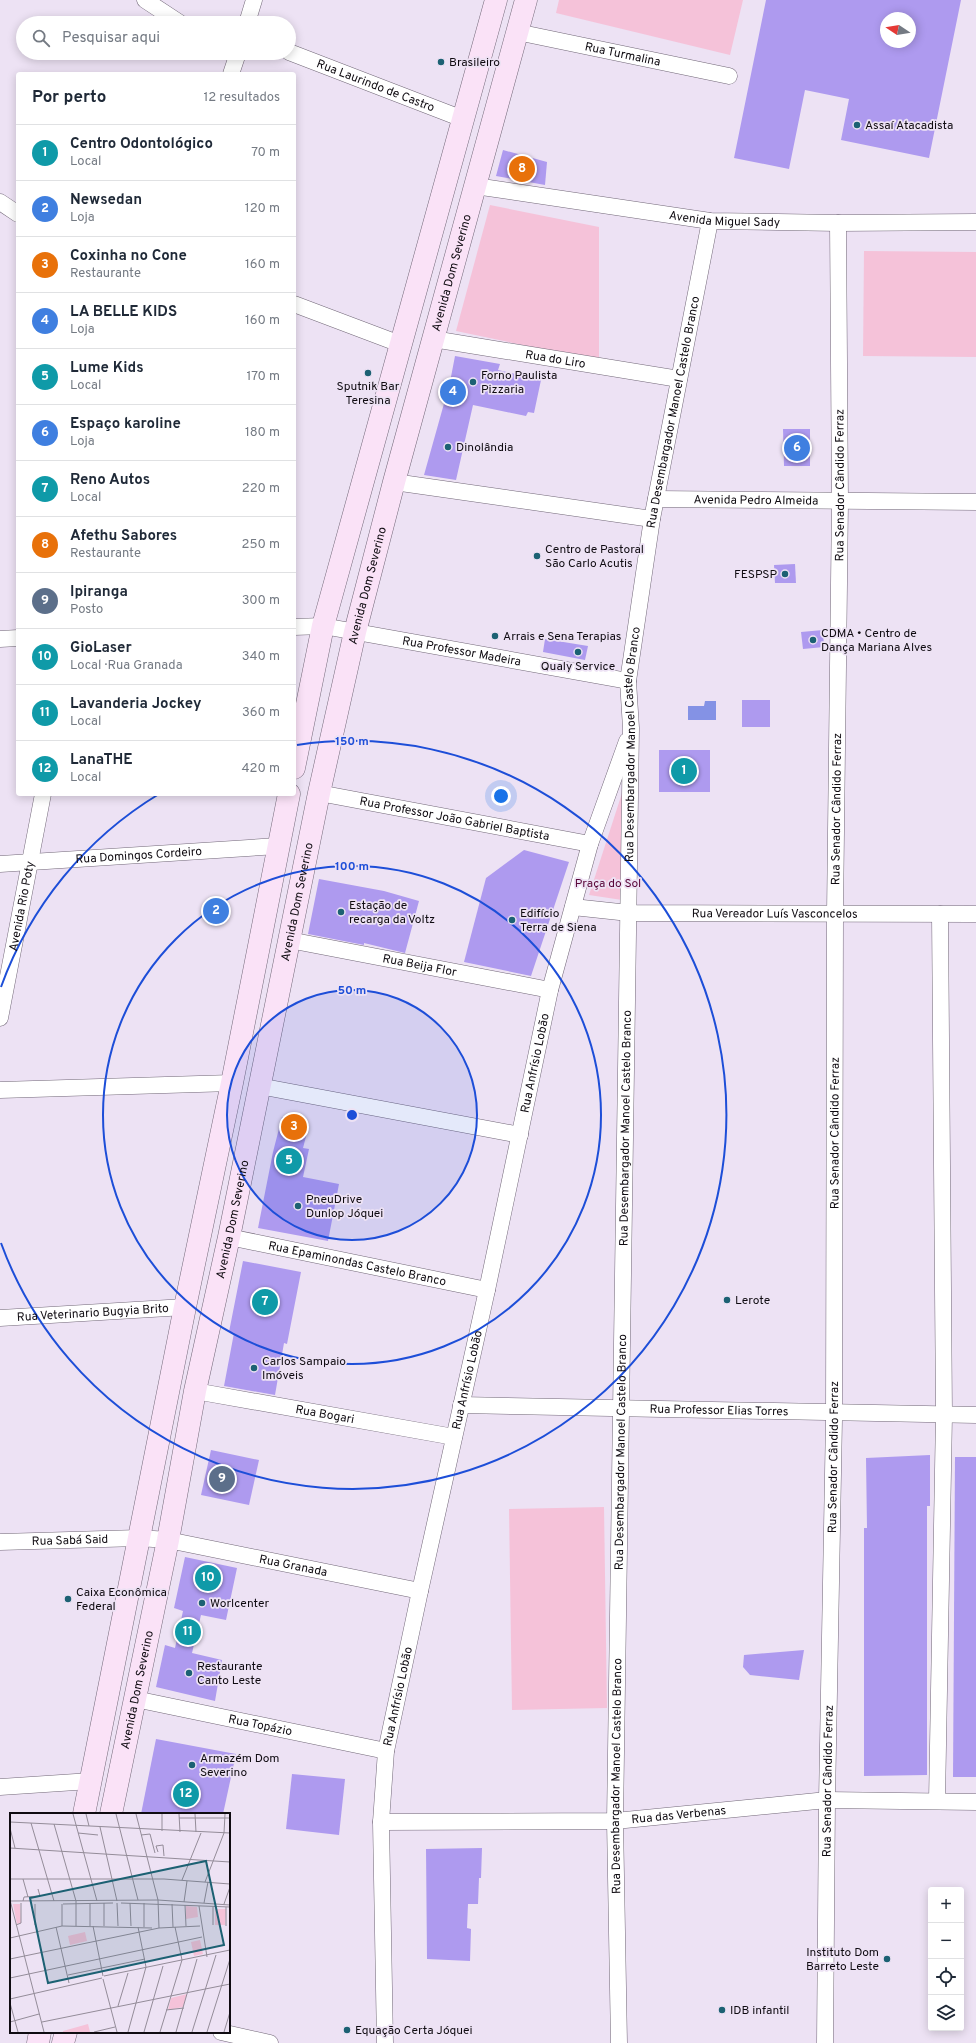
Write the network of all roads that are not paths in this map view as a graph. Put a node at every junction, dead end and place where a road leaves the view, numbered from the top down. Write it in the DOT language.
graph roads {
  1 [pos="145,0"];
  2 [pos="254,0"];
  3 [pos="496,0"];
  4 [pos="526,0"];
  5 [pos="169,16"];
  6 [pos="249,16"];
  7 [pos="517,32"];
  8 [pos="296,55"];
  9 [pos="729,76"];
  10 [pos="463,118"];
  11 [pos="475,186"];
  12 [pos="0,202"];
  13 [pos="16,213"];
  14 [pos="710,221"];
  15 [pos="976,222"];
  16 [pos="838,223"];
  17 [pos="296,305"];
  18 [pos="433,339"];
  19 [pos="400,344"];
  20 [pos="678,379"];
  21 [pos="394,482"];
  22 [pos="656,499"];
  23 [pos="840,501"];
  24 [pos="976,502"];
  25 [pos="652,519"];
  26 [pos="323,626"];
  27 [pos="296,627"];
  28 [pos="355,632"];
  29 [pos="16,638"];
  30 [pos="0,639"];
  31 [pos="628,681"];
  32 [pos="631,728"];
  33 [pos="296,758"];
  34 [pos="319,793"];
  35 [pos="43,796"];
  36 [pos="289,796"];
  37 [pos="590,844"];
  38 [pos="278,846"];
  39 [pos="30,863"];
  40 [pos="0,864"];
  41 [pos="573,907"];
  42 [pos="629,913"];
  43 [pos="835,914"];
  44 [pos="940,914"];
  45 [pos="976,914"];
  46 [pos="289,940"];
  47 [pos="550,990"];
  48 [pos="0,1018"];
  49 [pos="232,1083"];
  50 [pos="259,1086"];
  51 [pos="0,1090"];
  52 [pos="520,1135"];
  53 [pos="229,1236"];
  54 [pos="487,1290"];
  55 [pos="185,1307"];
  56 [pos="0,1318"];
  57 [pos="195,1391"];
  58 [pos="461,1405"];
  59 [pos="622,1408"];
  60 [pos="834,1412"];
  61 [pos="944,1414"];
  62 [pos="976,1415"];
  63 [pos="454,1437"];
  64 [pos="139,1538"];
  65 [pos="168,1540"];
  66 [pos="0,1542"];
  67 [pos="420,1591"];
  68 [pos="135,1699"];
  69 [pos="386,1751"];
  70 [pos="91,1781"];
  71 [pos="0,1787"];
  72 [pos="827,1800"];
  73 [pos="937,1801"];
  74 [pos="976,1802"];
  75 [pos="84,1813"];
  76 [pos="111,1813"];
  77 [pos="615,1821"];
  78 [pos="381,1822"];
  79 [pos="40,2033"];
  80 [pos="66,2033"];
  81 [pos="225,2033"];
  82 [pos="38,2043"];
  83 [pos="63,2043"];
  84 [pos="270,2043"];
  85 [pos="385,2043"];
  86 [pos="619,2043"];
  87 [pos="825,2043"];
  1 -- 5 [label="street"];
  2 -- 6 [label="street"];
  3 -- 10 [label="main road"];
  4 -- 7 [label="main road, Avenida Dom Severino"];
  7 -- 9 [label="street, Rua Turmalina"];
  7 -- 11 [label="main road, Avenida Dom Severino"];
  8 -- 10 [label="street, Rua Laurindo de Castro"];
  10 -- 19 [label="main road"];
  11 -- 14 [label="street, Avenida Miguel Sady"];
  11 -- 18 [label="main road, Avenida Dom Severino"];
  12 -- 13 [label="street"];
  14 -- 16 [label="street, Avenida Miguel Sady"];
  14 -- 20 [label="street, Rua Desembargador Manoel Castelo Branco"];
  15 -- 16 [label="street, Avenida Miguel Sady"];
  16 -- 23 [label="street, Rua Senador Cândido Ferraz"];
  17 -- 19 [label="street"];
  18 -- 20 [label="street, Rua do Liro"];
  18 -- 21 [label="main road, Avenida Dom Severino"];
  19 -- 26 [label="main road"];
  20 -- 22 [label="street, Rua Desembargador Manoel Castelo Branco"];
  21 -- 25 [label="street"];
  21 -- 28 [label="main road, Avenida Dom Severino"];
  22 -- 23 [label="street, Avenida Pedro Almeida"];
  22 -- 25 [label="street, Rua Desembargador Manoel Castelo Branco"];
  23 -- 24 [label="street, Avenida Pedro Almeida"];
  23 -- 43 [label="street, Rua Senador Cândido Ferraz"];
  25 -- 31 [label="street, Rua Desembargador Manoel Castelo Branco"];
  26 -- 27 [label="street, Rua Professor Madeira"];
  26 -- 28 [label="street, Rua Professor Madeira"];
  26 -- 33 [label="main road"];
  28 -- 31 [label="street, Rua Professor Madeira"];
  28 -- 34 [label="main road, Avenida Dom Severino"];
  29 -- 30 [label="street"];
  31 -- 32 [label="street, Rua Desembargador Manoel Castelo Branco"];
  32 -- 37 [label="street, Rua Anfrísio Lobão"];
  32 -- 42 [label="street, Rua Desembargador Manoel Castelo Branco"];
  34 -- 37 [label="street, Rua Professor João Gabriel Baptista"];
  34 -- 46 [label="main road, Avenida Dom Severino"];
  35 -- 39 [label="street, Avenida Rio Poty"];
  36 -- 38 [label="main road"];
  37 -- 41 [label="street, Rua Anfrísio Lobão"];
  38 -- 39 [label="street, Rua Domingos Cordeiro"];
  38 -- 49 [label="main road"];
  39 -- 40 [label="street, Rua Domingos Cordeiro"];
  39 -- 48 [label="street, Avenida Rio Poty"];
  41 -- 42 [label="street, Rua Vereador Luís Vasconcelos"];
  41 -- 47 [label="street, Rua Anfrísio Lobão"];
  42 -- 43 [label="street, Rua Vereador Luís Vasconcelos"];
  42 -- 59 [label="street, Rua Desembargador Manoel Castelo Branco"];
  43 -- 44 [label="street, Rua Vereador Luís Vasconcelos"];
  43 -- 60 [label="street, Rua Senador Cândido Ferraz"];
  44 -- 45 [label="street, Rua Vereador Luís Vasconcelos"];
  44 -- 61 [label="street"];
  46 -- 47 [label="street, Rua Beija Flor"];
  46 -- 50 [label="main road, Avenida Dom Severino"];
  47 -- 52 [label="street, Rua Anfrísio Lobão"];
  49 -- 51 [label="street"];
  49 -- 55 [label="main road"];
  50 -- 52 [label="street"];
  50 -- 53 [label="main road, Avenida Dom Severino"];
  52 -- 54 [label="street, Rua Anfrísio Lobão"];
  53 -- 54 [label="street, Rua Epaminondas Castelo Branco"];
  53 -- 57 [label="main road, Avenida Dom Severino"];
  54 -- 58 [label="street, Rua Anfrísio Lobão"];
  55 -- 56 [label="street, Rua Veterinario Bugyia Brito"];
  55 -- 64 [label="main road"];
  57 -- 63 [label="street, Rua Bogari"];
  57 -- 65 [label="main road, Avenida Dom Severino"];
  58 -- 59 [label="street, Rua Professor Elias Torres"];
  58 -- 63 [label="street, Rua Anfrísio Lobão"];
  59 -- 60 [label="street, Rua Professor Elias Torres"];
  59 -- 77 [label="street, Rua Desembargador Manoel Castelo Branco"];
  60 -- 61 [label="street, Rua Professor Elias Torres"];
  60 -- 72 [label="street, Rua Senador Cândido Ferraz"];
  61 -- 62 [label="street, Rua Professor Elias Torres"];
  61 -- 73 [label="street"];
  63 -- 67 [label="street, Rua Anfrísio Lobão"];
  64 -- 65 [label="street, Rua Sabá Said"];
  64 -- 66 [label="street, Rua Sabá Said"];
  64 -- 70 [label="main road"];
  65 -- 67 [label="street, Rua Granada"];
  65 -- 68 [label="main road, Avenida Dom Severino"];
  67 -- 69 [label="street, Rua Anfrísio Lobão"];
  68 -- 69 [label="street, Rua Topázio"];
  68 -- 76 [label="main road, Avenida Dom Severino"];
  69 -- 78 [label="street, Rua Anfrísio Lobão"];
  70 -- 71 [label="street"];
  70 -- 75 [label="main road"];
  72 -- 73 [label="street, Rua das Verbenas"];
  72 -- 77 [label="street, Rua das Verbenas"];
  72 -- 87 [label="street, Rua Senador Cândido Ferraz"];
  73 -- 74 [label="street, Rua das Verbenas"];
  77 -- 78 [label="street, Rua das Verbenas"];
  77 -- 86 [label="street, Rua Desembargador Manoel Castelo Branco"];
  78 -- 85 [label="street, Rua Anfrísio Lobão"];
  79 -- 82 [label="main road"];
  80 -- 83 [label="main road"];
  81 -- 84 [label="street"];
}
